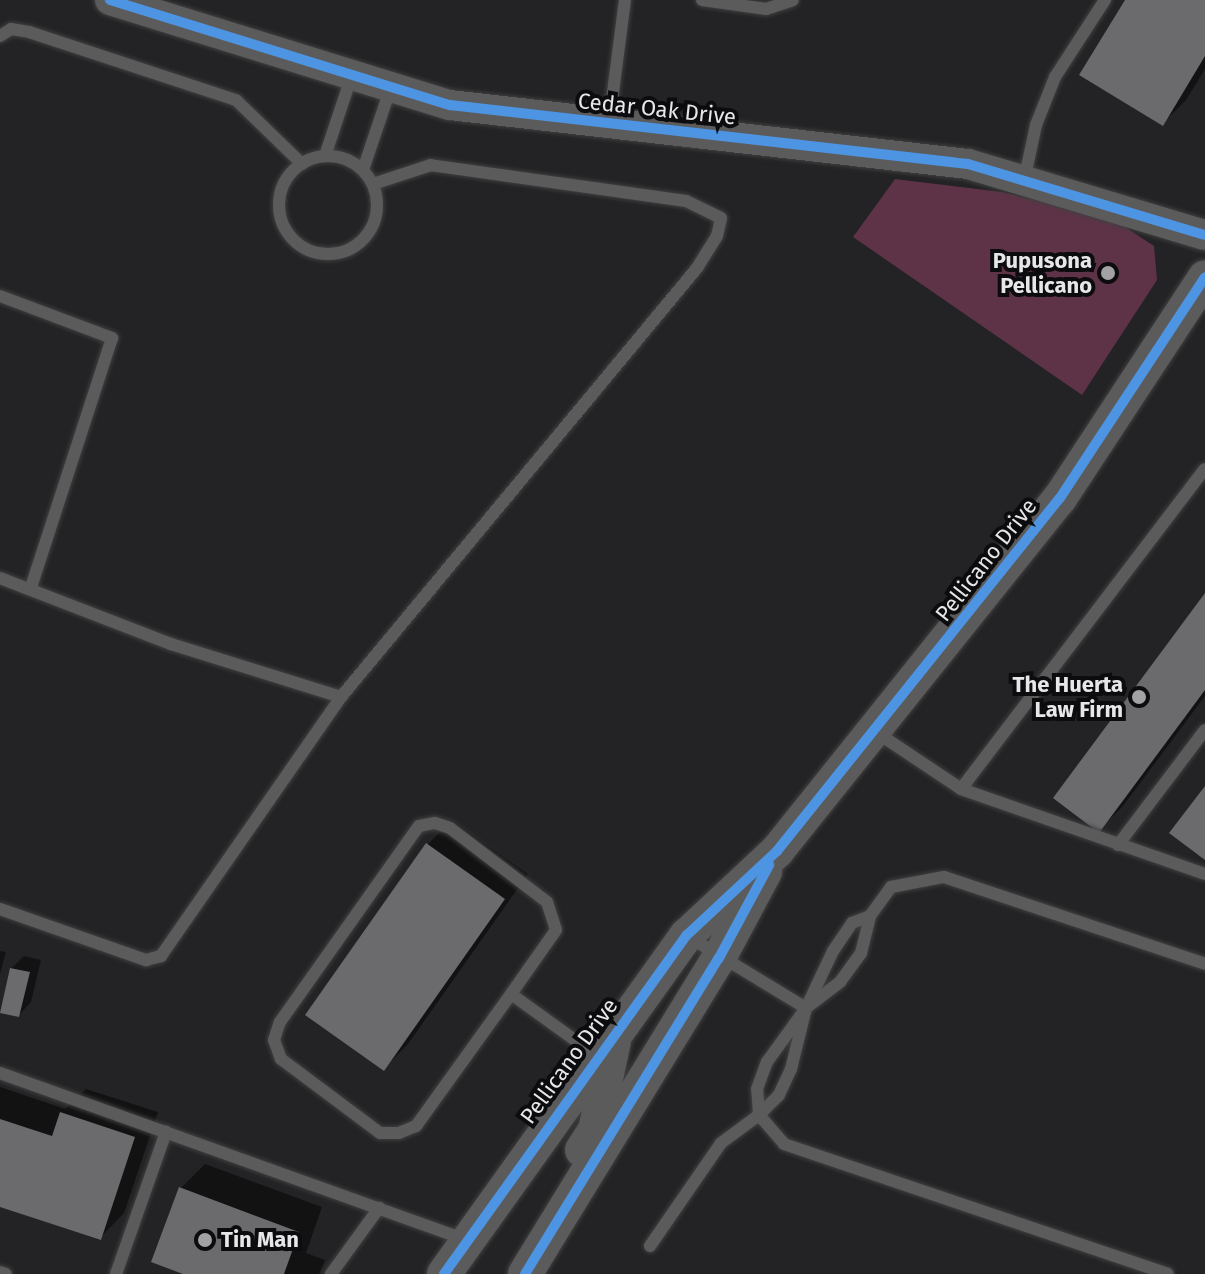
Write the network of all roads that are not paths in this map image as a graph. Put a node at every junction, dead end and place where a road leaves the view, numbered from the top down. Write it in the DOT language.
graph roads {
  1 [pos="110,0"];
  2 [pos="702,0"];
  3 [pos="793,0"];
  4 [pos="1105,0"];
  5 [pos="629,2"];
  6 [pos="0,36"];
  7 [pos="352,75"];
  8 [pos="391,87"];
  9 [pos="609,123"];
  10 [pos="325,156"];
  11 [pos="302,164"];
  12 [pos="363,170"];
  13 [pos="1024,181"];
  14 [pos="373,184"];
  15 [pos="1205,235"];
  16 [pos="1205,277"];
  17 [pos="0,296"];
  18 [pos="1205,469"];
  19 [pos="0,578"];
  20 [pos="31,588"];
  21 [pos="341,697"];
  22 [pos="874,730"];
  23 [pos="1205,730"];
  24 [pos="961,789"];
  25 [pos="1118,845"];
  26 [pos="777,851"];
  27 [pos="1205,874"];
  28 [pos="0,909"];
  29 [pos="870,916"];
  30 [pos="687,935"];
  31 [pos="719,958"];
  32 [pos="1205,964"];
  33 [pos="511,994"];
  34 [pos="806,1008"];
  35 [pos="617,1029"];
  36 [pos="597,1056"];
  37 [pos="0,1073"];
  38 [pos="759,1115"];
  39 [pos="166,1132"];
  40 [pos="379,1208"];
  41 [pos="467,1240"];
  42 [pos="650,1246"];
  43 [pos="0,1272"];
  44 [pos="6,1274"];
  45 [pos="116,1274"];
  46 [pos="331,1274"];
  47 [pos="444,1274"];
  48 [pos="525,1274"];
  49 [pos="1168,1274"];
  1 -- 7 [label="street, Cedar Oak Drive"];
  2 -- 3 [label="lane"];
  4 -- 13 [label="lane"];
  5 -- 9 [label="lane"];
  6 -- 11 [label="lane"];
  7 -- 8 [label="street, Cedar Oak Drive"];
  7 -- 10 [label="lane"];
  8 -- 9 [label="street, Cedar Oak Drive"];
  8 -- 12 [label="lane"];
  9 -- 13 [label="street, Cedar Oak Drive"];
  10 -- 11 [label="lane"];
  10 -- 12 [label="lane"];
  11 -- 14 [label="lane"];
  12 -- 14 [label="lane"];
  13 -- 15 [label="street, Cedar Oak Drive"];
  14 -- 21 [label="lane"];
  16 -- 22 [label="main road, Pellicano Drive"];
  17 -- 20 [label="lane"];
  18 -- 24 [label="lane"];
  19 -- 20 [label="lane"];
  20 -- 21 [label="lane"];
  21 -- 28 [label="lane"];
  22 -- 24 [label="lane"];
  22 -- 26 [label="main road, Pellicano Drive"];
  23 -- 25 [label="lane"];
  24 -- 25 [label="lane"];
  25 -- 27 [label="lane"];
  26 -- 30 [label="main road, Pellicano Drive"];
  26 -- 31 [label="main road, Pellicano Drive"];
  29 -- 32 [label="lane"];
  29 -- 34 [label="lane"];
  29 -- 34 [label="lane"];
  30 -- 31 [label="lane"];
  30 -- 35 [label="main road, Pellicano Drive"];
  31 -- 34 [label="lane"];
  31 -- 48 [label="main road, Pellicano Drive"];
  33 -- 33 [label="lane"];
  33 -- 36 [label="lane"];
  34 -- 38 [label="lane"];
  34 -- 38 [label="lane"];
  35 -- 36 [label="main road, Pellicano Drive"];
  35 -- 48 [label="main road"];
  36 -- 41 [label="main road, Pellicano Drive"];
  37 -- 39 [label="lane"];
  38 -- 42 [label="lane"];
  38 -- 49 [label="lane"];
  39 -- 40 [label="lane"];
  39 -- 45 [label="lane"];
  40 -- 41 [label="lane"];
  40 -- 46 [label="lane"];
  41 -- 47 [label="main road, Pellicano Drive"];
  43 -- 44 [label="lane"];
}
